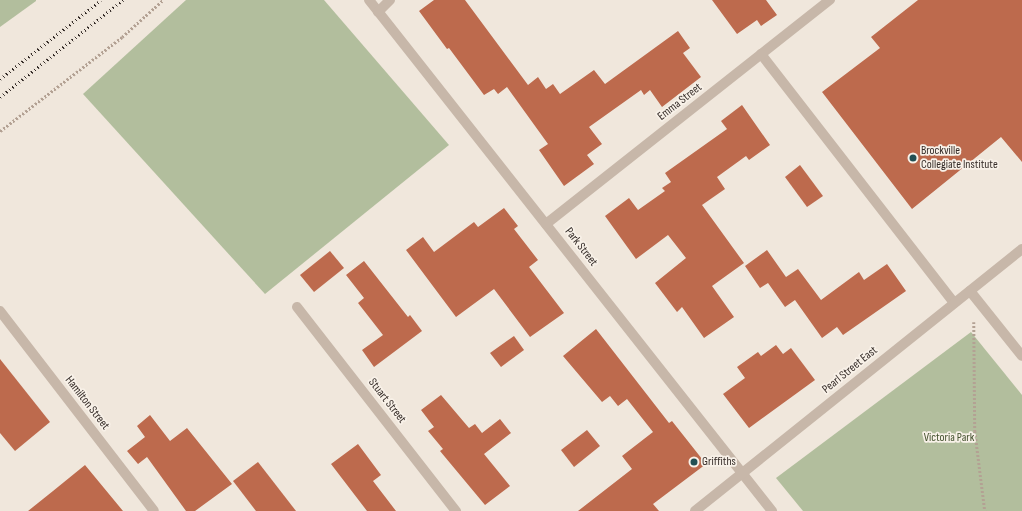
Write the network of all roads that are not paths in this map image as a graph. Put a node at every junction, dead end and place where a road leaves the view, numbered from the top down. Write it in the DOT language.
graph roads {
  1 [pos="369,0"];
  2 [pos="390,0"];
  3 [pos="830,0"];
  4 [pos="378,12"];
  5 [pos="761,54"];
  6 [pos="546,224"];
  7 [pos="1022,249"];
  8 [pos="970,291"];
  9 [pos="954,303"];
  10 [pos="297,307"];
  11 [pos="0,311"];
  12 [pos="1022,356"];
  13 [pos="743,474"];
  14 [pos="154,511"];
  15 [pos="456,511"];
  16 [pos="695,511"];
  17 [pos="772,511"];
  1 -- 4 [label="street, Park Street"];
  2 -- 4 [label="street"];
  3 -- 5 [label="street, Emma Street"];
  4 -- 6 [label="street, Park Street"];
  5 -- 6 [label="street, Emma Street"];
  5 -- 9 [label="street"];
  6 -- 13 [label="street, Park Street"];
  7 -- 8 [label="street, Pearl Street East"];
  8 -- 9 [label="street, Pearl Street East"];
  8 -- 12 [label="street"];
  9 -- 13 [label="street, Pearl Street East"];
  10 -- 15 [label="street, Stuart Street"];
  11 -- 14 [label="street, Hamilton Street"];
  13 -- 16 [label="street, Pearl Street East"];
  13 -- 17 [label="street, Park Street"];
}
